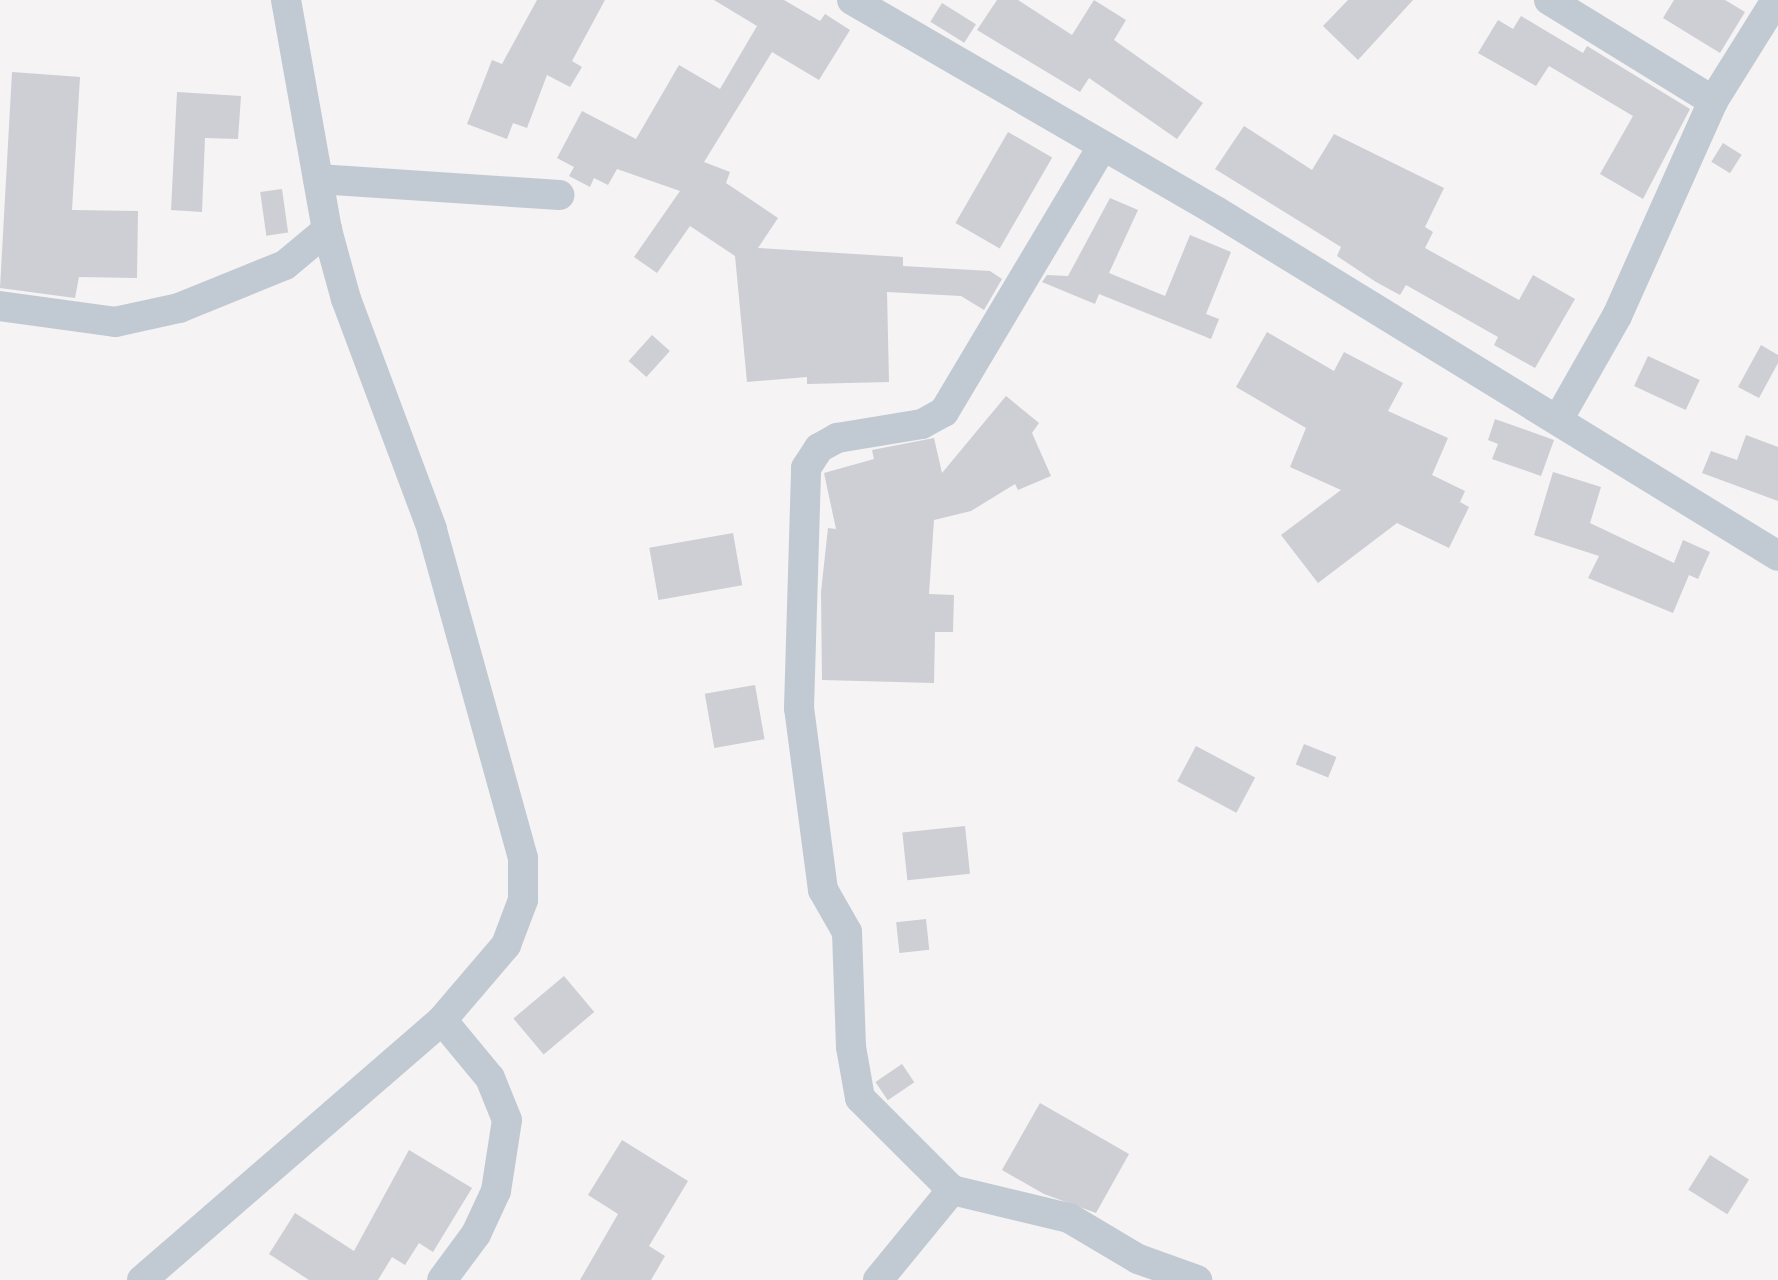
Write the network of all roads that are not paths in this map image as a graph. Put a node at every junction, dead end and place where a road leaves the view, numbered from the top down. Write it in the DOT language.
graph roads {
  1 [pos="286,0"];
  2 [pos="852,0"];
  3 [pos="1549,0"];
  4 [pos="1776,0"];
  5 [pos="1713,101"];
  6 [pos="1102,147"];
  7 [pos="318,179"];
  8 [pos="559,195"];
  9 [pos="327,230"];
  10 [pos="0,306"];
  11 [pos="1559,418"];
  12 [pos="1778,556"];
  13 [pos="442,1020"];
  14 [pos="952,1190"];
  15 [pos="142,1280"];
  16 [pos="442,1280"];
  17 [pos="878,1280"];
  18 [pos="1197,1280"];
  1 -- 7 [label="street"];
  2 -- 6 [label="street"];
  3 -- 5 [label="street"];
  4 -- 5 [label="street"];
  5 -- 11 [label="street"];
  6 -- 11 [label="street"];
  6 -- 14 [label="street"];
  7 -- 8 [label="street"];
  7 -- 9 [label="street"];
  9 -- 10 [label="street"];
  9 -- 13 [label="street"];
  11 -- 12 [label="street"];
  13 -- 15 [label="street"];
  13 -- 16 [label="street"];
  14 -- 17 [label="street"];
  14 -- 18 [label="street"];
}
